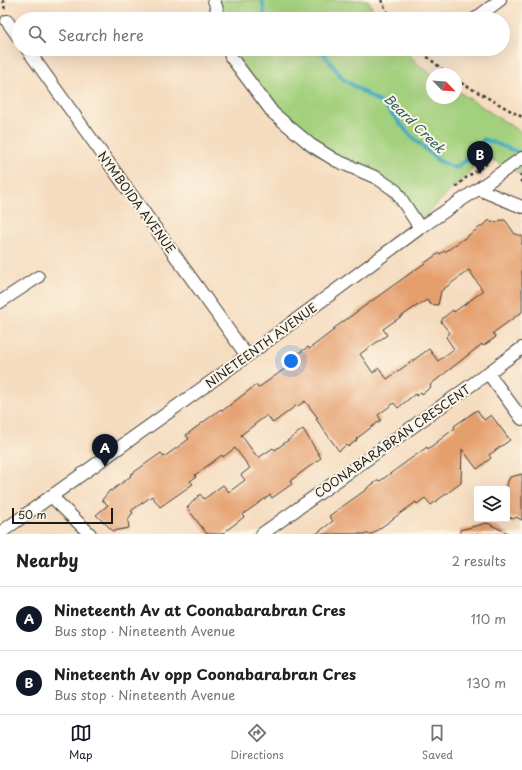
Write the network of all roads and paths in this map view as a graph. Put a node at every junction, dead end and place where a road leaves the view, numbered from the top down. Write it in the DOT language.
graph roads {
  1 [pos="214,0"];
  2 [pos="381,0"];
  3 [pos="500,0"];
  4 [pos="218,12"];
  5 [pos="387,12"];
  6 [pos="484,12"];
  7 [pos="7,20"];
  8 [pos="12,28"];
  9 [pos="32,56"];
  10 [pos="231,56"];
  11 [pos="426,56"];
  12 [pos="441,68"];
  13 [pos="462,83"];
  14 [pos="522,117"];
  15 [pos="520,164"];
  16 [pos="522,183"];
  17 [pos="478,189"];
  18 [pos="522,207"];
  19 [pos="420,228"];
  20 [pos="38,277"];
  21 [pos="0,302"];
  22 [pos="522,348"];
  23 [pos="247,356"];
  24 [pos="488,373"];
  25 [pos="522,419"];
  26 [pos="51,496"];
  27 [pos="0,533"];
  28 [pos="90,534"];
  29 [pos="262,534"];
  1 -- 4 [label="street"];
  2 -- 5 [label="path"];
  3 -- 6 [label="street"];
  7 -- 8 [label="street"];
  9 -- 23 [label="street, NYMBOIDA AVENUE"];
  10 -- 19 [label="street"];
  11 -- 12 [label="path"];
  13 -- 14 [label="path"];
  15 -- 16 [label="path"];
  15 -- 17 [label="street, NINETEENTH AVENUE"];
  17 -- 18 [label="street"];
  17 -- 19 [label="street, NINETEENTH AVENUE"];
  19 -- 23 [label="street, NINETEENTH AVENUE"];
  20 -- 21 [label="street"];
  22 -- 24 [label="street, COONABARABRAN CRESCENT"];
  23 -- 26 [label="street, NINETEENTH AVENUE"];
  24 -- 25 [label="street"];
  24 -- 29 [label="street, COONABARABRAN CRESCENT"];
  26 -- 27 [label="street, NINETEENTH AVENUE"];
  26 -- 28 [label="street"];
}
